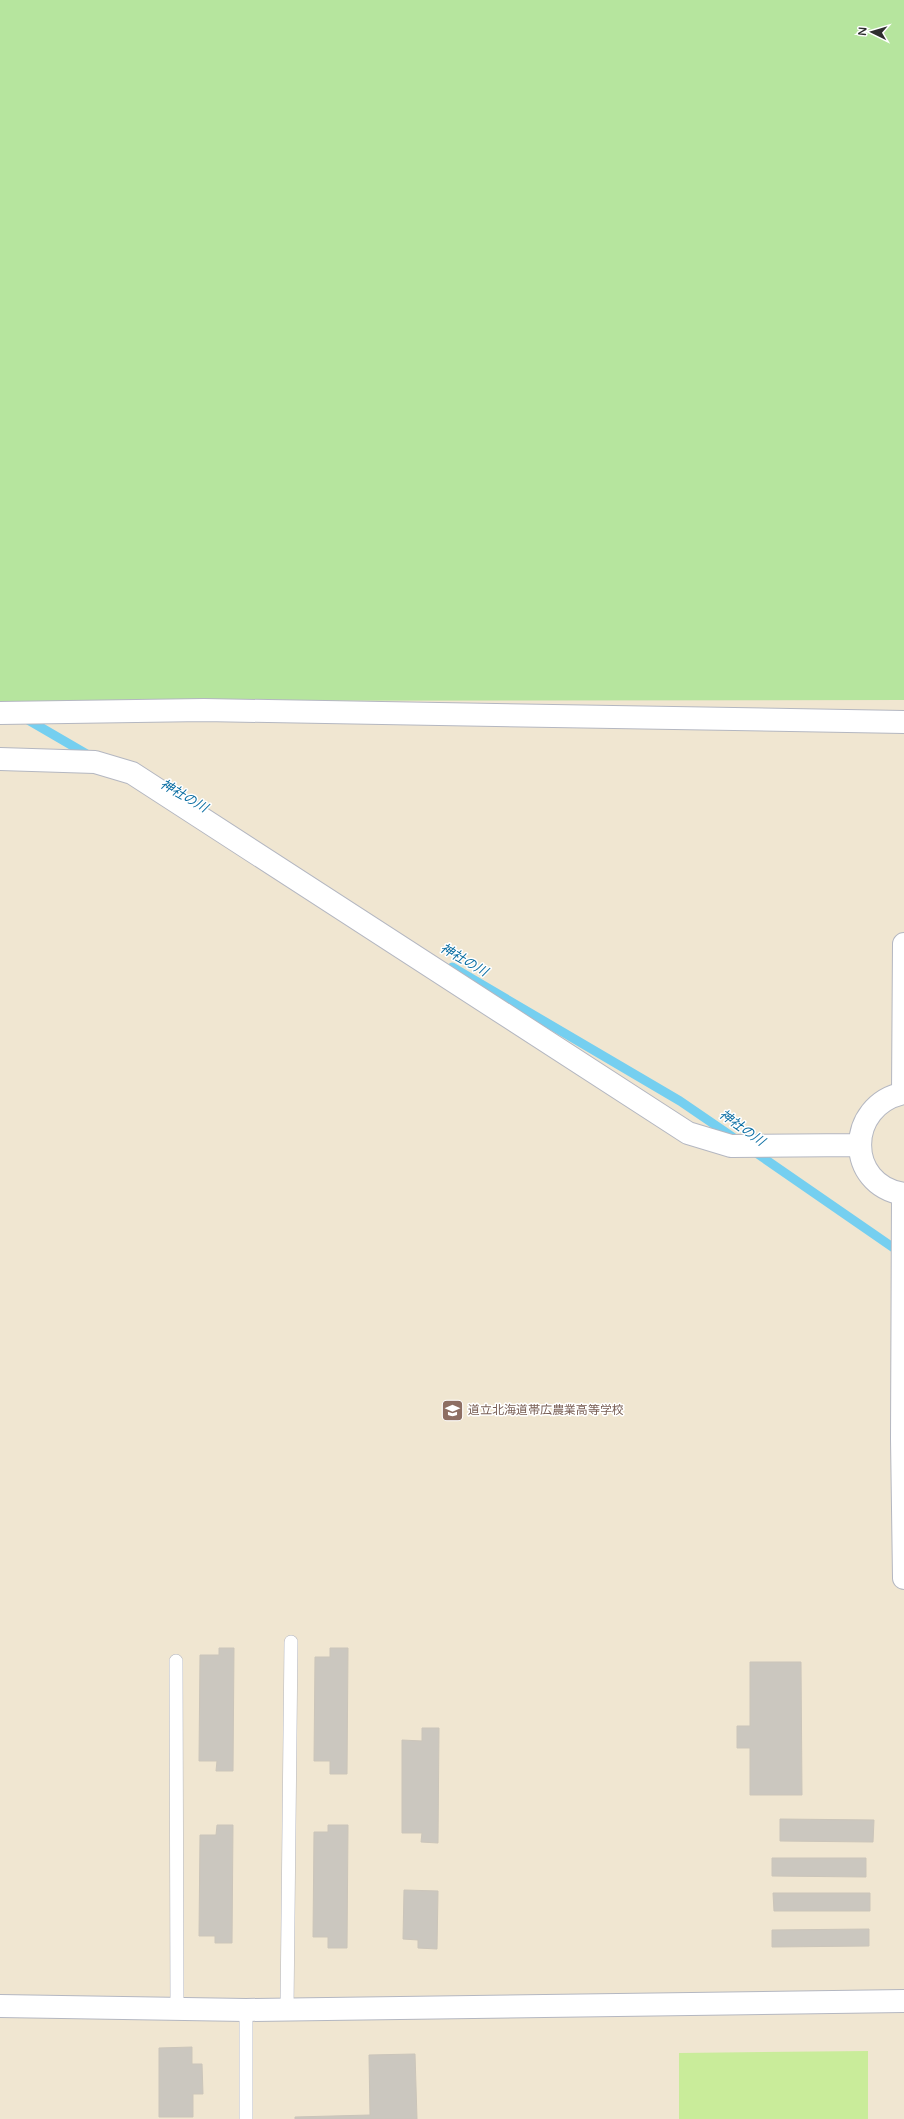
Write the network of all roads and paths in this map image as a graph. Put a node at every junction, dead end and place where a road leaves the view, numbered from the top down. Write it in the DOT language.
graph roads {
  1 [pos="0,713"];
  2 [pos="904,722"];
  3 [pos="0,759"];
  4 [pos="904,944"];
  5 [pos="904,1093"];
  6 [pos="859,1145"];
  7 [pos="903,1194"];
  8 [pos="904,1578"];
  9 [pos="291,1642"];
  10 [pos="176,1661"];
  11 [pos="904,2001"];
  12 [pos="0,2006"];
  13 [pos="177,2009"];
  14 [pos="287,2009"];
  15 [pos="246,2010"];
  16 [pos="246,2119"];
  1 -- 2 [label="street"];
  3 -- 6 [label="street"];
  4 -- 5 [label="street"];
  5 -- 6 [label="street"];
  6 -- 7 [label="street"];
  7 -- 8 [label="street"];
  9 -- 14 [label="lane"];
  10 -- 13 [label="lane"];
  11 -- 14 [label="street"];
  12 -- 13 [label="street"];
  13 -- 15 [label="street"];
  14 -- 15 [label="street"];
  15 -- 16 [label="lane"];
}
